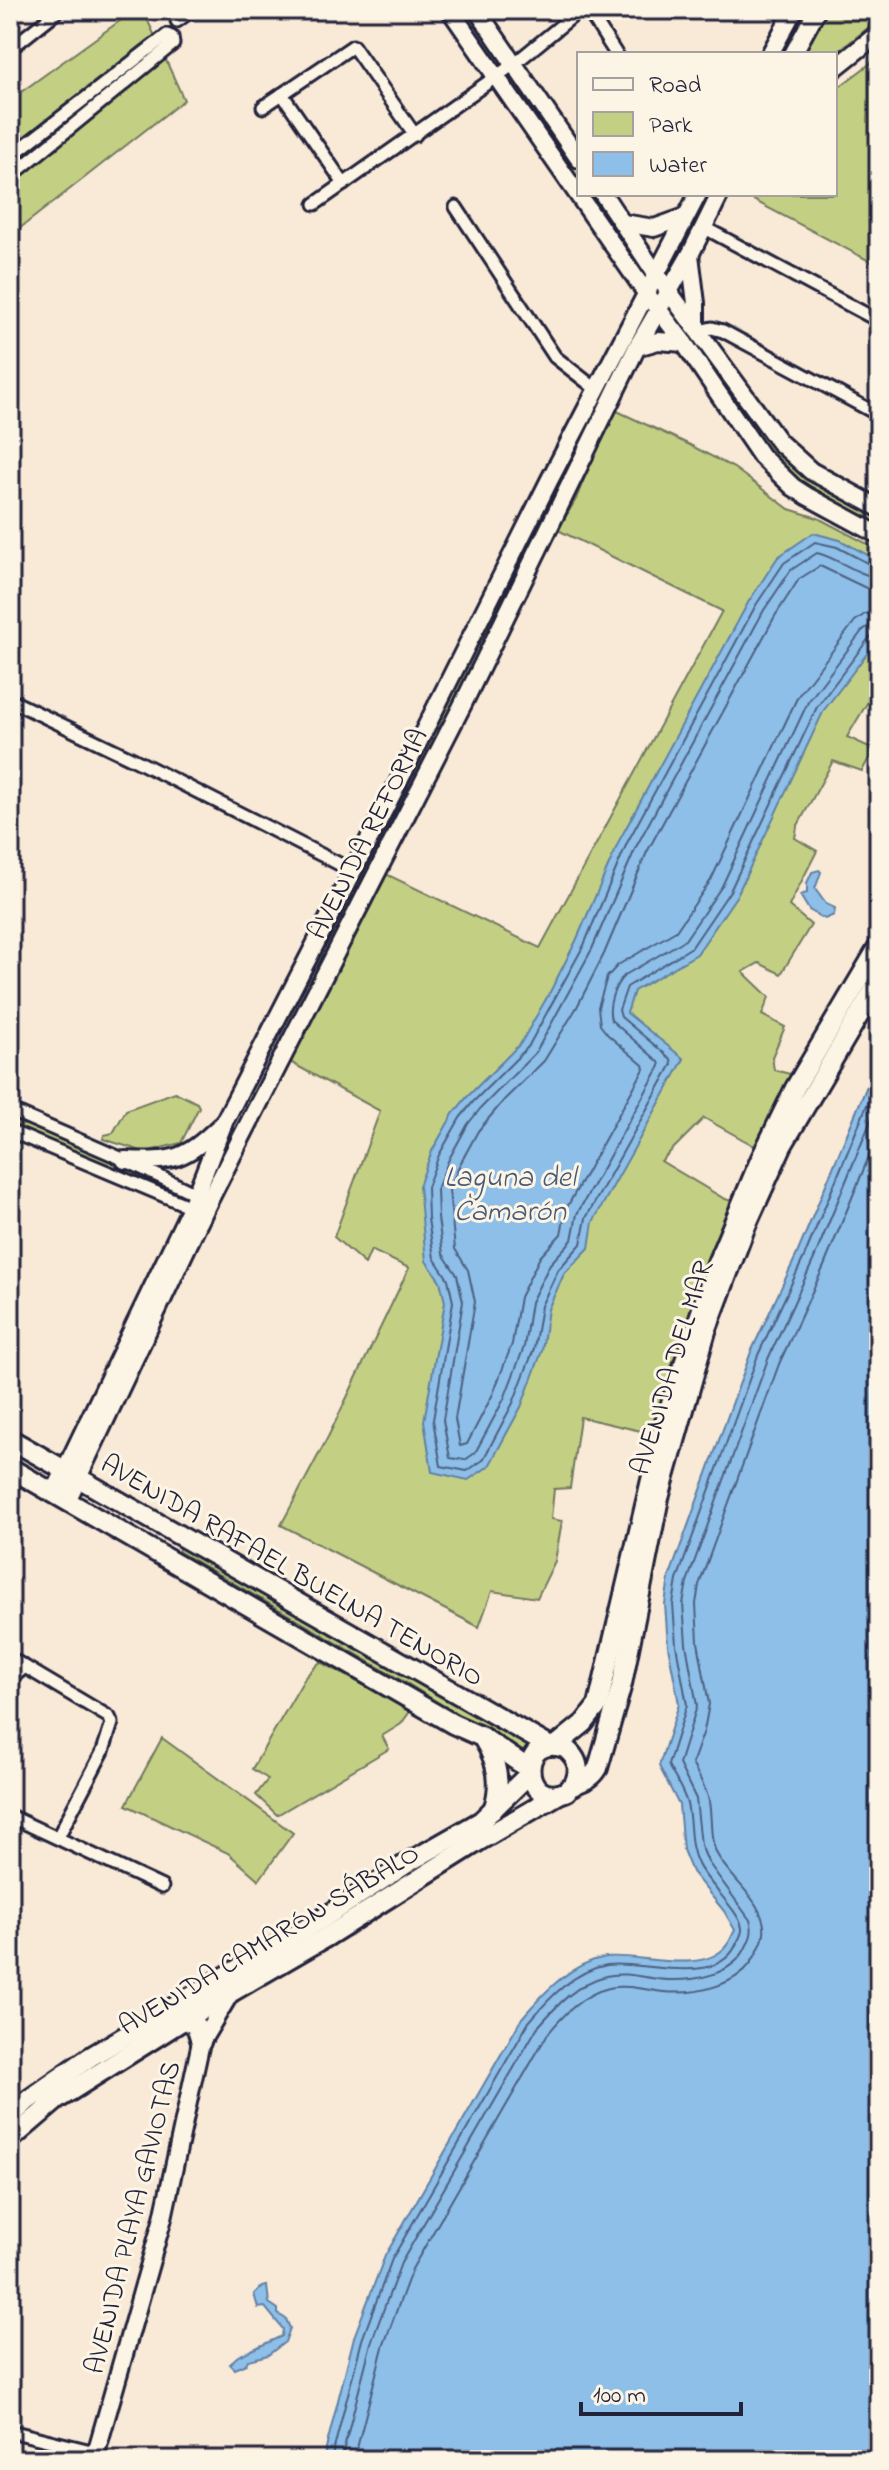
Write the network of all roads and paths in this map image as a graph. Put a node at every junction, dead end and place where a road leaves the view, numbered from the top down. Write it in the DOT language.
graph roads {
  1 [pos="59,10"];
  2 [pos="192,10"];
  3 [pos="450,10"];
  4 [pos="477,10"];
  5 [pos="580,10"];
  6 [pos="588,10"];
  7 [pos="794,10"];
  8 [pos="817,10"];
  9 [pos="177,21"];
  10 [pos="879,33"];
  11 [pos="10,49"];
  12 [pos="615,52"];
  13 [pos="771,52"];
  14 [pos="794,52"];
  15 [pos="514,64"];
  16 [pos="837,66"];
  17 [pos="497,75"];
  18 [pos="282,94"];
  19 [pos="263,107"];
  20 [pos="57,119"];
  21 [pos="65,130"];
  22 [pos="415,135"];
  23 [pos="577,156"];
  24 [pos="10,157"];
  25 [pos="10,177"];
  26 [pos="344,184"];
  27 [pos="577,192"];
  28 [pos="580,196"];
  29 [pos="604,196"];
  30 [pos="699,196"];
  31 [pos="717,201"];
  32 [pos="315,204"];
  33 [pos="456,207"];
  34 [pos="685,217"];
  35 [pos="623,223"];
  36 [pos="703,227"];
  37 [pos="690,255"];
  38 [pos="656,274"];
  39 [pos="670,292"];
  40 [pos="646,293"];
  41 [pos="659,310"];
  42 [pos="879,321"];
  43 [pos="698,329"];
  44 [pos="684,343"];
  45 [pos="637,347"];
  46 [pos="596,389"];
  47 [pos="879,415"];
  48 [pos="582,418"];
  49 [pos="598,429"];
  50 [pos="879,508"];
  51 [pos="533,515"];
  52 [pos="550,524"];
  53 [pos="879,535"];
  54 [pos="10,700"];
  55 [pos="353,871"];
  56 [pos="879,946"];
  57 [pos="879,981"];
  58 [pos="10,1110"];
  59 [pos="224,1122"];
  60 [pos="10,1131"];
  61 [pos="125,1160"];
  62 [pos="200,1204"];
  63 [pos="10,1439"];
  64 [pos="10,1468"];
  65 [pos="72,1474"];
  66 [pos="61,1497"];
  67 [pos="10,1658"];
  68 [pos="25,1667"];
  69 [pos="10,1679"];
  70 [pos="482,1737"];
  71 [pos="553,1745"];
  72 [pos="530,1771"];
  73 [pos="567,1790"];
  74 [pos="493,1810"];
  75 [pos="10,1816"];
  76 [pos="58,1837"];
  77 [pos="162,1887"];
  78 [pos="228,1985"];
  79 [pos="185,2019"];
  80 [pos="201,2042"];
  81 [pos="10,2117"];
  82 [pos="10,2140"];
  83 [pos="10,2431"];
  84 [pos="94,2456"];
  1 -- 11 [label="street"];
  2 -- 9 [label="street"];
  3 -- 17 [label="main road"];
  4 -- 15 [label="main road"];
  5 -- 15 [label="street"];
  6 -- 12 [label="street"];
  7 -- 13 [label="main road"];
  8 -- 14 [label="main road"];
  10 -- 16 [label="main road"];
  15 -- 17 [label="street"];
  15 -- 23 [label="main road"];
  17 -- 22 [label="street"];
  17 -- 27 [label="main road"];
  18 -- 19 [label="street"];
  18 -- 22 [label="street"];
  18 -- 26 [label="street"];
  20 -- 21 [label="street"];
  20 -- 21 [label="street"];
  20 -- 24 [label="street"];
  21 -- 25 [label="street"];
  22 -- 26 [label="street"];
  26 -- 32 [label="street"];
  28 -- 40 [label="main road"];
  29 -- 35 [label="main road"];
  30 -- 34 [label="main road, AVENIDA REFORMA"];
  31 -- 36 [label="main road, AVENIDA REFORMA"];
  33 -- 46 [label="street"];
  34 -- 35 [label="main road"];
  34 -- 38 [label="main road, AVENIDA REFORMA"];
  35 -- 38 [label="main road"];
  36 -- 37 [label="main road, AVENIDA REFORMA"];
  36 -- 42 [label="street"];
  37 -- 39 [label="main road, AVENIDA REFORMA"];
  37 -- 43 [label="main road"];
  38 -- 39 [label="main road"];
  38 -- 40 [label="main road, AVENIDA REFORMA"];
  39 -- 41 [label="main road, AVENIDA REFORMA"];
  39 -- 43 [label="main road"];
  40 -- 41 [label="main road"];
  40 -- 46 [label="main road, AVENIDA REFORMA"];
  41 -- 44 [label="main road"];
  41 -- 45 [label="main road, AVENIDA REFORMA"];
  43 -- 47 [label="street"];
  43 -- 50 [label="main road"];
  44 -- 45 [label="main road"];
  44 -- 53 [label="main road"];
  45 -- 49 [label="main road, AVENIDA REFORMA"];
  46 -- 48 [label="main road, AVENIDA REFORMA"];
  48 -- 49 [label="main road"];
  48 -- 51 [label="main road, AVENIDA REFORMA"];
  49 -- 52 [label="main road, AVENIDA REFORMA"];
  51 -- 52 [label="main road"];
  51 -- 55 [label="main road, AVENIDA REFORMA"];
  52 -- 62 [label="main road, AVENIDA REFORMA"];
  54 -- 55 [label="street"];
  55 -- 59 [label="main road, AVENIDA REFORMA"];
  56 -- 71 [label="main road, AVENIDA DEL MAR"];
  57 -- 73 [label="main road, AVENIDA DEL MAR"];
  58 -- 61 [label="street"];
  59 -- 61 [label="main road"];
  59 -- 62 [label="main road, AVENIDA REFORMA"];
  60 -- 62 [label="street"];
  61 -- 62 [label="street"];
  62 -- 65 [label="main road, AVENIDA REFORMA"];
  63 -- 65 [label="main road, AVENIDA RAFAEL BUELNA TENORIO"];
  64 -- 66 [label="main road, AVENIDA RAFAEL BUELNA TENORIO"];
  65 -- 66 [label="main road, AVENIDA REFORMA"];
  65 -- 71 [label="main road, AVENIDA RAFAEL BUELNA TENORIO"];
  66 -- 70 [label="main road, AVENIDA RAFAEL BUELNA TENORIO"];
  67 -- 68 [label="street"];
  68 -- 69 [label="street"];
  68 -- 76 [label="street"];
  70 -- 72 [label="main road, AVENIDA RAFAEL BUELNA TENORIO"];
  70 -- 74 [label="main road"];
  71 -- 72 [label="main road"];
  71 -- 73 [label="main road"];
  72 -- 73 [label="main road"];
  72 -- 74 [label="main road, AVENIDA CAMARÓN SÁBALO"];
  73 -- 78 [label="main road, AVENIDA CAMARÓN SÁBALO"];
  74 -- 78 [label="main road, AVENIDA CAMARÓN SÁBALO"];
  75 -- 76 [label="street"];
  76 -- 77 [label="street"];
  78 -- 79 [label="main road, AVENIDA CAMARÓN SÁBALO"];
  78 -- 80 [label="main road, AVENIDA PLAYA GAVIOTAS"];
  78 -- 81 [label="main road, AVENIDA CAMARÓN SÁBALO"];
  79 -- 80 [label="main road"];
  79 -- 82 [label="main road, AVENIDA CAMARÓN SÁBALO"];
  80 -- 84 [label="main road, AVENIDA PLAYA GAVIOTAS"];
  83 -- 84 [label="street"];
}
